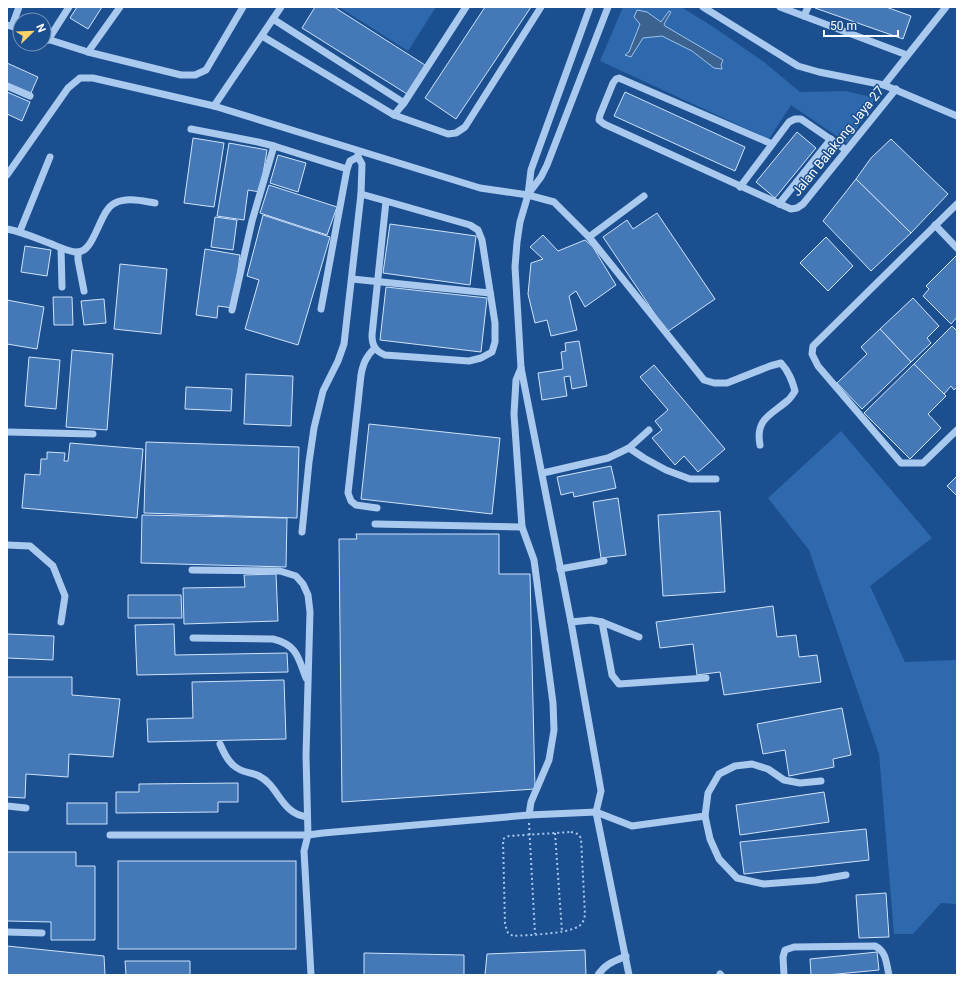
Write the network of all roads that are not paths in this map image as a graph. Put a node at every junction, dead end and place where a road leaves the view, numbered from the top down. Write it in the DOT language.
graph roads {
  1 [pos="19,7"];
  2 [pos="69,7"];
  3 [pos="120,7"];
  4 [pos="243,7"];
  5 [pos="281,7"];
  6 [pos="466,7"];
  7 [pos="541,7"];
  8 [pos="590,7"];
  9 [pos="608,7"];
  10 [pos="703,7"];
  11 [pos="780,7"];
  12 [pos="808,7"];
  13 [pos="946,7"];
  14 [pos="804,16"];
  15 [pos="273,19"];
  16 [pos="10,26"];
  17 [pos="52,31"];
  18 [pos="262,36"];
  19 [pos="52,41"];
  20 [pos="88,52"];
  21 [pos="907,55"];
  22 [pos="884,85"];
  23 [pos="7,86"];
  24 [pos="896,89"];
  25 [pos="30,96"];
  26 [pos="404,103"];
  27 [pos="214,106"];
  28 [pos="394,115"];
  29 [pos="957,116"];
  30 [pos="191,129"];
  31 [pos="831,139"];
  32 [pos="772,144"];
  33 [pos="274,146"];
  34 [pos="846,150"];
  35 [pos="358,154"];
  36 [pos="50,157"];
  37 [pos="347,169"];
  38 [pos="7,175"];
  39 [pos="740,187"];
  40 [pos="361,194"];
  41 [pos="528,195"];
  42 [pos="644,196"];
  43 [pos="386,201"];
  44 [pos="154,203"];
  45 [pos="778,204"];
  46 [pos="957,204"];
  47 [pos="935,225"];
  48 [pos="7,229"];
  49 [pos="20,231"];
  50 [pos="588,236"];
  51 [pos="61,248"];
  52 [pos="957,248"];
  53 [pos="78,252"];
  54 [pos="352,278"];
  55 [pos="378,282"];
  56 [pos="62,287"];
  57 [pos="84,291"];
  58 [pos="490,293"];
  59 [pos="321,309"];
  60 [pos="232,310"];
  61 [pos="375,348"];
  62 [pos="522,368"];
  63 [pos="649,430"];
  64 [pos="957,430"];
  65 [pos="7,432"];
  66 [pos="93,434"];
  67 [pos="760,444"];
  68 [pos="629,448"];
  69 [pos="543,473"];
  70 [pos="716,479"];
  71 [pos="377,508"];
  72 [pos="376,524"];
  73 [pos="522,527"];
  74 [pos="302,532"];
  75 [pos="7,545"];
  76 [pos="604,561"];
  77 [pos="560,569"];
  78 [pos="192,570"];
  79 [pos="61,622"];
  80 [pos="571,622"];
  81 [pos="602,622"];
  82 [pos="639,637"];
  83 [pos="193,638"];
  84 [pos="706,678"];
  85 [pos="307,682"];
  86 [pos="220,744"];
  87 [pos="821,781"];
  88 [pos="7,806"];
  89 [pos="26,808"];
  90 [pos="596,812"];
  91 [pos="529,816"];
  92 [pos="705,816"];
  93 [pos="307,817"];
  94 [pos="110,835"];
  95 [pos="308,835"];
  96 [pos="846,875"];
  97 [pos="7,932"];
  98 [pos="42,933"];
  99 [pos="626,956"];
  100 [pos="311,975"];
  101 [pos="598,975"];
  102 [pos="629,975"];
  103 [pos="784,975"];
  104 [pos="888,975"];
  1 -- 16 [label="street"];
  2 -- 17 [label="street"];
  3 -- 20 [label="street"];
  4 -- 20 [label="street"];
  5 -- 15 [label="street"];
  6 -- 26 [label="street"];
  7 -- 28 [label="street"];
  8 -- 41 [label="street"];
  9 -- 41 [label="street"];
  10 -- 22 [label="street"];
  11 -- 14 [label="street"];
  12 -- 14 [label="street"];
  13 -- 21 [label="street"];
  14 -- 21 [label="street"];
  15 -- 18 [label="street"];
  15 -- 26 [label="street"];
  18 -- 27 [label="street"];
  18 -- 28 [label="street"];
  19 -- 20 [label="street"];
  21 -- 22 [label="street"];
  22 -- 24 [label="street"];
  23 -- 25 [label="street"];
  24 -- 29 [label="street"];
  24 -- 34 [label="street, Jalan Balakong Jaya 27"];
  26 -- 28 [label="street"];
  27 -- 35 [label="street"];
  27 -- 38 [label="street"];
  30 -- 33 [label="street"];
  31 -- 32 [label="street"];
  31 -- 34 [label="street"];
  31 -- 45 [label="street"];
  32 -- 39 [label="street"];
  32 -- 39 [label="street"];
  33 -- 37 [label="street"];
  33 -- 60 [label="street"];
  34 -- 45 [label="street, Jalan Balakong Jaya 27"];
  35 -- 37 [label="street"];
  35 -- 40 [label="street"];
  35 -- 41 [label="street"];
  36 -- 49 [label="street"];
  37 -- 59 [label="street"];
  39 -- 45 [label="street"];
  40 -- 43 [label="street"];
  40 -- 54 [label="street"];
  41 -- 50 [label="street"];
  41 -- 62 [label="street"];
  42 -- 50 [label="street"];
  43 -- 55 [label="street"];
  43 -- 58 [label="street"];
  44 -- 53 [label="street"];
  46 -- 47 [label="street"];
  47 -- 52 [label="street"];
  47 -- 64 [label="street"];
  48 -- 49 [label="street"];
  49 -- 51 [label="street"];
  50 -- 67 [label="street"];
  51 -- 53 [label="street"];
  51 -- 56 [label="street"];
  53 -- 57 [label="street"];
  54 -- 55 [label="street"];
  54 -- 74 [label="street"];
  55 -- 58 [label="street"];
  55 -- 61 [label="street"];
  58 -- 61 [label="street"];
  61 -- 71 [label="street"];
  62 -- 69 [label="street"];
  62 -- 73 [label="street"];
  63 -- 68 [label="street"];
  65 -- 66 [label="street"];
  68 -- 69 [label="street"];
  68 -- 70 [label="street"];
  69 -- 77 [label="street"];
  72 -- 73 [label="street"];
  73 -- 91 [label="street"];
  75 -- 79 [label="street"];
  76 -- 77 [label="street"];
  77 -- 80 [label="street"];
  78 -- 85 [label="street"];
  80 -- 81 [label="street"];
  80 -- 90 [label="street"];
  81 -- 82 [label="street"];
  81 -- 84 [label="street"];
  83 -- 85 [label="street"];
  85 -- 93 [label="street"];
  86 -- 93 [label="street"];
  87 -- 92 [label="street"];
  88 -- 89 [label="street"];
  90 -- 91 [label="street"];
  90 -- 92 [label="street"];
  90 -- 99 [label="street"];
  91 -- 95 [label="street"];
  92 -- 96 [label="street"];
  93 -- 95 [label="street"];
  94 -- 95 [label="street"];
  95 -- 100 [label="street"];
  97 -- 98 [label="street"];
  99 -- 101 [label="street"];
  99 -- 102 [label="street"];
  103 -- 104 [label="street"];
}
